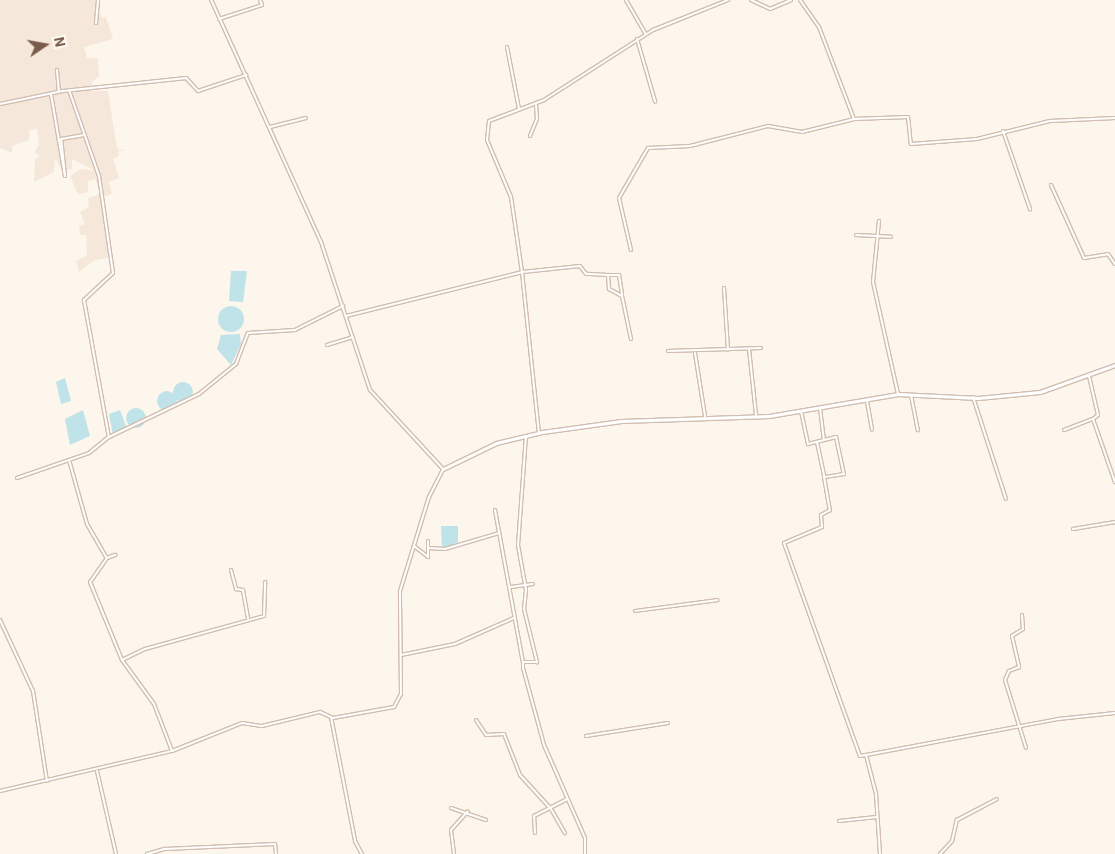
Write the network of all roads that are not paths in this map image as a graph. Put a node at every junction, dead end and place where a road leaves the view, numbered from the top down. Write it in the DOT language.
graph roads {
  1 [pos="98,0"];
  2 [pos="211,0"];
  3 [pos="260,0"];
  4 [pos="626,0"];
  5 [pos="728,0"];
  6 [pos="751,0"];
  7 [pos="791,0"];
  8 [pos="800,0"];
  9 [pos="219,19"];
  10 [pos="96,23"];
  11 [pos="646,34"];
  12 [pos="638,39"];
  13 [pos="507,47"];
  14 [pos="57,70"];
  15 [pos="246,75"];
  16 [pos="69,90"];
  17 [pos="59,91"];
  18 [pos="51,93"];
  19 [pos="655,101"];
  20 [pos="0,104"];
  21 [pos="536,104"];
  22 [pos="519,109"];
  23 [pos="306,118"];
  24 [pos="1115,118"];
  25 [pos="854,119"];
  26 [pos="270,127"];
  27 [pos="1002,130"];
  28 [pos="83,136"];
  29 [pos="530,136"];
  30 [pos="1051,185"];
  31 [pos="1030,209"];
  32 [pos="879,220"];
  33 [pos="856,235"];
  34 [pos="875,236"];
  35 [pos="892,237"];
  36 [pos="631,250"];
  37 [pos="1115,264"];
  38 [pos="522,272"];
  39 [pos="608,275"];
  40 [pos="724,288"];
  41 [pos="622,296"];
  42 [pos="343,306"];
  43 [pos="346,316"];
  44 [pos="353,337"];
  45 [pos="631,339"];
  46 [pos="327,345"];
  47 [pos="761,348"];
  48 [pos="749,349"];
  49 [pos="728,350"];
  50 [pos="668,351"];
  51 [pos="695,353"];
  52 [pos="1115,365"];
  53 [pos="1089,376"];
  54 [pos="898,394"];
  55 [pos="912,395"];
  56 [pos="972,397"];
  57 [pos="867,401"];
  58 [pos="820,408"];
  59 [pos="801,411"];
  60 [pos="756,415"];
  61 [pos="705,416"];
  62 [pos="1093,419"];
  63 [pos="872,430"];
  64 [pos="918,430"];
  65 [pos="1064,430"];
  66 [pos="540,433"];
  67 [pos="526,436"];
  68 [pos="109,437"];
  69 [pos="824,439"];
  70 [pos="817,442"];
  71 [pos="68,460"];
  72 [pos="444,469"];
  73 [pos="824,476"];
  74 [pos="17,478"];
  75 [pos="1115,482"];
  76 [pos="1006,499"];
  77 [pos="495,510"];
  78 [pos="1115,522"];
  79 [pos="1073,529"];
  80 [pos="499,533"];
  81 [pos="428,541"];
  82 [pos="414,546"];
  83 [pos="428,548"];
  84 [pos="115,555"];
  85 [pos="107,558"];
  86 [pos="231,570"];
  87 [pos="265,582"];
  88 [pos="533,584"];
  89 [pos="523,586"];
  90 [pos="510,587"];
  91 [pos="717,600"];
  92 [pos="635,611"];
  93 [pos="1022,615"];
  94 [pos="514,618"];
  95 [pos="248,619"];
  96 [pos="0,620"];
  97 [pos="400,655"];
  98 [pos="122,660"];
  99 [pos="523,662"];
  100 [pos="1115,713"];
  101 [pos="331,717"];
  102 [pos="476,720"];
  103 [pos="668,722"];
  104 [pos="1021,725"];
  105 [pos="586,736"];
  106 [pos="1026,748"];
  107 [pos="172,750"];
  108 [pos="866,755"];
  109 [pos="97,770"];
  110 [pos="47,781"];
  111 [pos="0,791"];
  112 [pos="568,799"];
  113 [pos="997,799"];
  114 [pos="548,807"];
  115 [pos="451,808"];
  116 [pos="468,811"];
  117 [pos="877,817"];
  118 [pos="486,820"];
  119 [pos="839,822"];
  120 [pos="535,832"];
  121 [pos="565,833"];
  122 [pos="116,854"];
  123 [pos="147,854"];
  124 [pos="276,854"];
  125 [pos="362,854"];
  126 [pos="454,854"];
  127 [pos="585,854"];
  128 [pos="880,854"];
  129 [pos="940,854"];
  1 -- 10 [label="street"];
  2 -- 9 [label="street"];
  3 -- 9 [label="street"];
  4 -- 11 [label="street"];
  5 -- 11 [label="street"];
  6 -- 7 [label="street"];
  8 -- 25 [label="street"];
  9 -- 15 [label="street"];
  11 -- 12 [label="street"];
  12 -- 19 [label="street"];
  12 -- 21 [label="street"];
  13 -- 22 [label="street"];
  14 -- 17 [label="street"];
  15 -- 16 [label="street"];
  15 -- 26 [label="street"];
  16 -- 17 [label="street"];
  16 -- 28 [label="street"];
  17 -- 18 [label="street"];
  18 -- 20 [label="street"];
  18 -- 28 [label="street"];
  21 -- 22 [label="street"];
  21 -- 29 [label="street"];
  22 -- 38 [label="street"];
  23 -- 26 [label="street"];
  24 -- 27 [label="street"];
  25 -- 27 [label="street"];
  25 -- 36 [label="street"];
  26 -- 42 [label="street"];
  27 -- 31 [label="street"];
  28 -- 68 [label="street"];
  30 -- 37 [label="street"];
  32 -- 34 [label="street"];
  33 -- 34 [label="street"];
  34 -- 35 [label="street"];
  34 -- 54 [label="street"];
  38 -- 39 [label="street"];
  38 -- 43 [label="street"];
  38 -- 66 [label="street"];
  39 -- 41 [label="street"];
  39 -- 41 [label="street"];
  40 -- 49 [label="street"];
  41 -- 45 [label="street"];
  42 -- 43 [label="street"];
  42 -- 68 [label="street"];
  43 -- 44 [label="street"];
  44 -- 46 [label="street"];
  44 -- 72 [label="street"];
  47 -- 48 [label="street"];
  48 -- 49 [label="street"];
  48 -- 60 [label="street"];
  49 -- 51 [label="street"];
  50 -- 51 [label="street"];
  51 -- 61 [label="street"];
  52 -- 53 [label="street"];
  53 -- 56 [label="street"];
  53 -- 62 [label="street"];
  54 -- 55 [label="street"];
  54 -- 57 [label="street"];
  55 -- 56 [label="street"];
  55 -- 64 [label="street"];
  56 -- 76 [label="street"];
  57 -- 58 [label="street"];
  57 -- 63 [label="street"];
  58 -- 59 [label="street"];
  58 -- 69 [label="street"];
  59 -- 60 [label="street"];
  59 -- 70 [label="street"];
  60 -- 61 [label="street"];
  61 -- 66 [label="street"];
  62 -- 65 [label="street"];
  62 -- 75 [label="street"];
  66 -- 67 [label="street"];
  67 -- 72 [label="street"];
  67 -- 89 [label="street"];
  68 -- 71 [label="street"];
  69 -- 70 [label="street"];
  69 -- 73 [label="street"];
  70 -- 73 [label="street"];
  71 -- 74 [label="street"];
  71 -- 85 [label="street"];
  72 -- 82 [label="street"];
  73 -- 108 [label="street"];
  77 -- 80 [label="street"];
  78 -- 79 [label="street"];
  80 -- 83 [label="street"];
  80 -- 90 [label="street"];
  81 -- 83 [label="street"];
  82 -- 83 [label="street"];
  82 -- 97 [label="street"];
  84 -- 85 [label="street"];
  85 -- 98 [label="street"];
  86 -- 95 [label="street"];
  87 -- 95 [label="street"];
  88 -- 89 [label="street"];
  89 -- 90 [label="street"];
  89 -- 99 [label="street"];
  90 -- 94 [label="street"];
  91 -- 92 [label="street"];
  93 -- 104 [label="street"];
  94 -- 97 [label="street"];
  94 -- 99 [label="street"];
  95 -- 98 [label="street"];
  96 -- 110 [label="street"];
  97 -- 101 [label="street"];
  98 -- 107 [label="street"];
  99 -- 112 [label="street"];
  100 -- 104 [label="street"];
  101 -- 107 [label="street"];
  101 -- 125 [label="street"];
  102 -- 114 [label="street"];
  103 -- 105 [label="street"];
  104 -- 106 [label="street"];
  104 -- 108 [label="street"];
  107 -- 109 [label="street"];
  108 -- 117 [label="street"];
  109 -- 110 [label="street"];
  109 -- 122 [label="street"];
  110 -- 111 [label="street"];
  112 -- 114 [label="street"];
  112 -- 127 [label="street"];
  113 -- 129 [label="street"];
  114 -- 120 [label="street"];
  114 -- 121 [label="street"];
  115 -- 116 [label="street"];
  116 -- 118 [label="street"];
  116 -- 126 [label="street"];
  117 -- 119 [label="street"];
  117 -- 128 [label="street"];
  123 -- 124 [label="street"];
}
